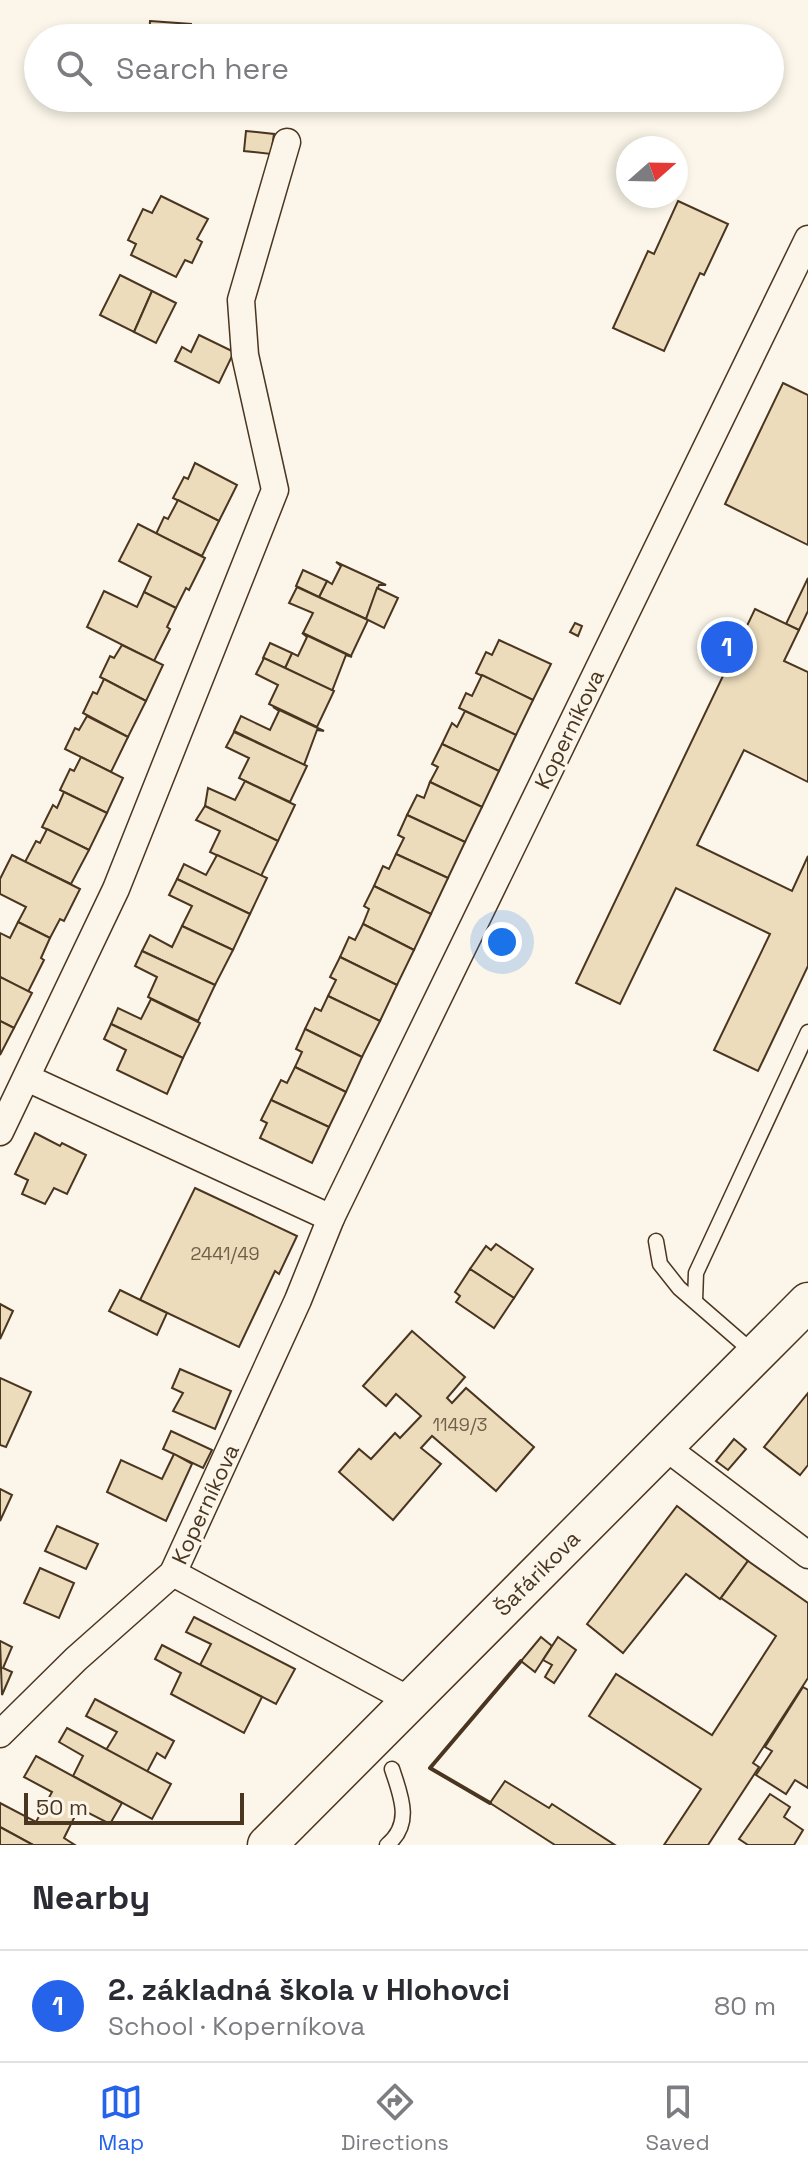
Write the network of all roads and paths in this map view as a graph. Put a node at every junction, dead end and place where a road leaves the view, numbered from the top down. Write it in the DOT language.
graph roads {
  1 [pos="287,142"];
  2 [pos="808,239"];
  3 [pos="808,1032"];
  4 [pos="27,1078"];
  5 [pos="0,1132"];
  6 [pos="331,1218"];
  7 [pos="656,1241"];
  8 [pos="695,1301"];
  9 [pos="808,1302"];
  10 [pos="756,1355"];
  11 [pos="664,1446"];
  12 [pos="808,1555"];
  13 [pos="173,1573"];
  14 [pos="411,1701"];
  15 [pos="0,1734"];
  16 [pos="392,1769"];
  17 [pos="267,1845"];
  18 [pos="387,1845"];
  1 -- 4 [label="street"];
  2 -- 6 [label="street, Koperníkova"];
  3 -- 8 [label="lane"];
  4 -- 5 [label="street"];
  4 -- 6 [label="street"];
  6 -- 13 [label="street, Koperníkova"];
  7 -- 8 [label="lane"];
  8 -- 10 [label="lane"];
  9 -- 10 [label="main road, Šafárikova"];
  10 -- 11 [label="main road, Šafárikova"];
  11 -- 12 [label="street"];
  11 -- 14 [label="main road, Šafárikova"];
  13 -- 14 [label="street"];
  13 -- 15 [label="street, Koperníkova"];
  14 -- 17 [label="main road, Šafárikova"];
  16 -- 18 [label="lane"];
}
